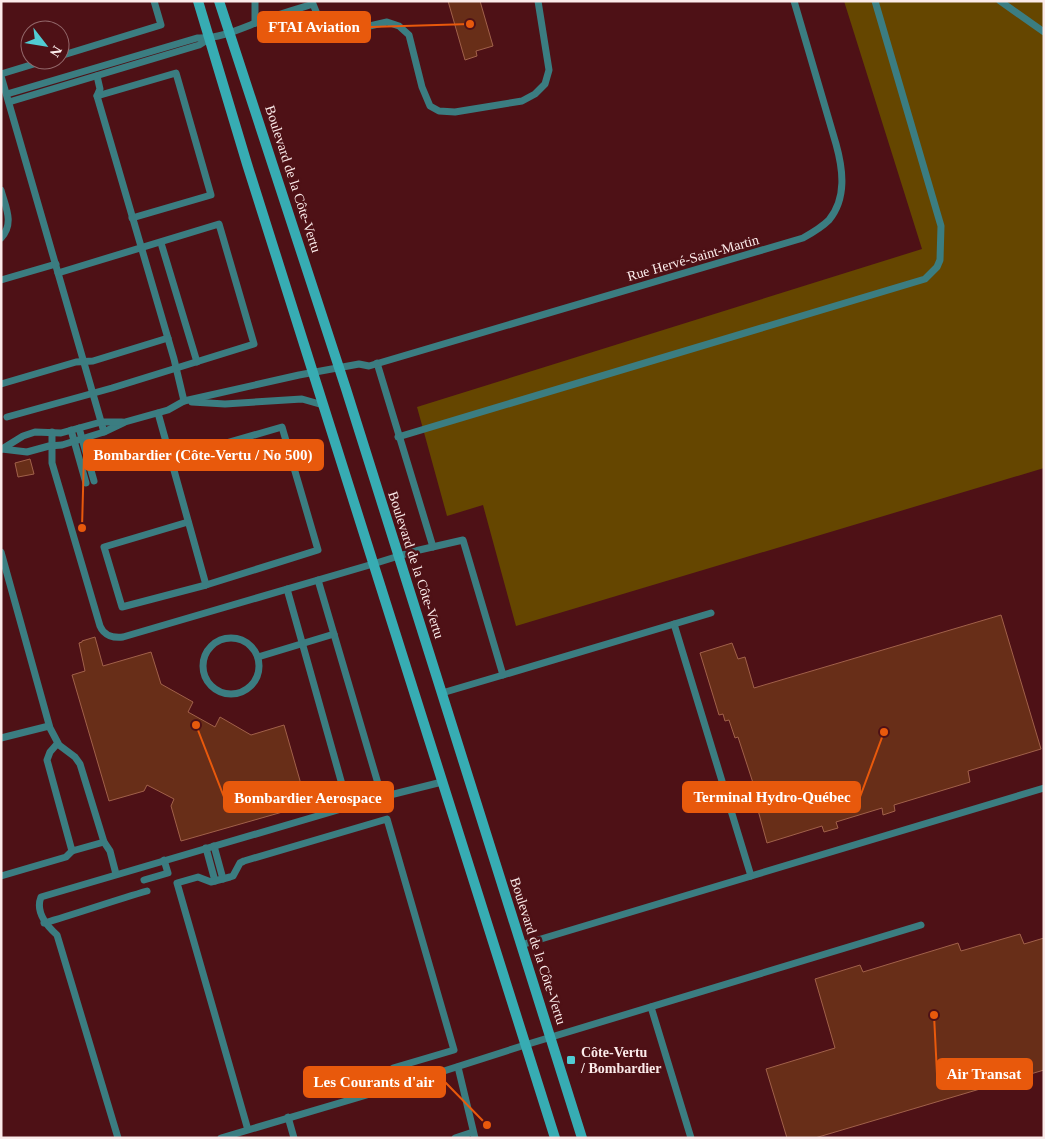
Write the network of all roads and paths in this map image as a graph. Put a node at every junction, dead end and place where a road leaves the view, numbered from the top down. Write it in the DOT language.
graph roads {
  1 [pos="154,1"];
  2 [pos="198,1"];
  3 [pos="219,1"];
  4 [pos="255,1"];
  5 [pos="538,1"];
  6 [pos="794,1"];
  7 [pos="875,1"];
  8 [pos="1000,1"];
  9 [pos="313,3"];
  10 [pos="255,23"];
  11 [pos="1044,32"];
  12 [pos="230,33"];
  13 [pos="210,38"];
  14 [pos="70,53"];
  15 [pos="20,69"];
  16 [pos="1,75"];
  17 [pos="97,76"];
  18 [pos="7,94"];
  19 [pos="96,96"];
  20 [pos="9,102"];
  21 [pos="1,190"];
  22 [pos="5,216"];
  23 [pos="132,218"];
  24 [pos="1,238"];
  25 [pos="161,242"];
  26 [pos="141,249"];
  27 [pos="56,264"];
  28 [pos="58,273"];
  29 [pos="1,280"];
  30 [pos="168,338"];
  31 [pos="84,361"];
  32 [pos="196,362"];
  33 [pos="377,363"];
  34 [pos="176,369"];
  35 [pos="340,369"];
  36 [pos="313,373"];
  37 [pos="1,384"];
  38 [pos="93,393"];
  39 [pos="184,401"];
  40 [pos="323,405"];
  41 [pos="158,413"];
  42 [pos="7,417"];
  43 [pos="101,422"];
  44 [pos="125,422"];
  45 [pos="79,428"];
  46 [pos="71,430"];
  47 [pos="52,432"];
  48 [pos="104,432"];
  49 [pos="398,437"];
  50 [pos="82,439"];
  51 [pos="74,441"];
  52 [pos="52,446"];
  53 [pos="2,449"];
  54 [pos="170,459"];
  55 [pos="143,467"];
  56 [pos="188,522"];
  57 [pos="433,546"];
  58 [pos="1,552"];
  59 [pos="399,555"];
  60 [pos="373,564"];
  61 [pos="318,580"];
  62 [pos="206,585"];
  63 [pos="287,589"];
  64 [pos="711,613"];
  65 [pos="674,624"];
  66 [pos="334,634"];
  67 [pos="302,644"];
  68 [pos="258,657"];
  69 [pos="503,675"];
  70 [pos="442,693"];
  71 [pos="49,726"];
  72 [pos="1,738"];
  73 [pos="57,744"];
  74 [pos="442,782"];
  75 [pos="1044,788"];
  76 [pos="345,795"];
  77 [pos="382,797"];
  78 [pos="104,842"];
  79 [pos="210,847"];
  80 [pos="72,851"];
  81 [pos="164,860"];
  82 [pos="116,874"];
  83 [pos="1,876"];
  84 [pos="751,876"];
  85 [pos="144,880"];
  86 [pos="219,880"];
  87 [pos="147,891"];
  88 [pos="44,924"];
  89 [pos="921,925"];
  90 [pos="521,945"];
  91 [pos="651,1007"];
  92 [pos="551,1038"];
  93 [pos="525,1045"];
  94 [pos="458,1067"];
  95 [pos="398,1086"];
  96 [pos="288,1117"];
  97 [pos="248,1130"];
  98 [pos="474,1135"];
  99 [pos="118,1138"];
  100 [pos="222,1138"];
  101 [pos="294,1138"];
  102 [pos="455,1138"];
  103 [pos="555,1138"];
  104 [pos="582,1138"];
  105 [pos="691,1138"];
  1 -- 14 [label="lane"];
  2 -- 13 [label="street"];
  3 -- 12 [label="street, Boulevard de la Côte-Vertu"];
  4 -- 10 [label="lane"];
  5 -- 9 [label="lane"];
  6 -- 33 [label="lane, Rue Hervé-Saint-Martin"];
  7 -- 49 [label="lane"];
  8 -- 11 [label="lane"];
  9 -- 10 [label="lane"];
  10 -- 12 [label="lane"];
  12 -- 13 [label="lane"];
  12 -- 35 [label="street, Boulevard de la Côte-Vertu"];
  13 -- 17 [label="lane"];
  13 -- 18 [label="lane"];
  13 -- 36 [label="street"];
  15 -- 16 [label="lane"];
  16 -- 18 [label="lane"];
  17 -- 19 [label="lane"];
  17 -- 20 [label="lane"];
  18 -- 20 [label="lane"];
  19 -- 23 [label="lane"];
  19 -- 23 [label="lane"];
  20 -- 27 [label="lane"];
  21 -- 22 [label="lane"];
  22 -- 24 [label="lane"];
  23 -- 26 [label="lane"];
  25 -- 26 [label="lane"];
  25 -- 32 [label="lane"];
  25 -- 32 [label="lane"];
  26 -- 28 [label="lane"];
  26 -- 30 [label="lane"];
  27 -- 28 [label="lane"];
  27 -- 29 [label="lane"];
  28 -- 31 [label="lane"];
  30 -- 31 [label="lane"];
  30 -- 34 [label="lane"];
  31 -- 37 [label="lane"];
  31 -- 38 [label="lane"];
  32 -- 34 [label="lane"];
  33 -- 35 [label="lane, Rue Hervé-Saint-Martin"];
  33 -- 49 [label="lane"];
  34 -- 38 [label="lane"];
  34 -- 39 [label="lane"];
  35 -- 36 [label="lane, Rue Hervé-Saint-Martin"];
  35 -- 59 [label="street, Boulevard de la Côte-Vertu"];
  36 -- 39 [label="lane, Rue Hervé-Saint-Martin"];
  36 -- 40 [label="street"];
  38 -- 42 [label="lane"];
  38 -- 43 [label="lane"];
  39 -- 40 [label="lane"];
  39 -- 41 [label="lane, Rue Hervé-Saint-Martin"];
  40 -- 60 [label="street"];
  41 -- 44 [label="lane, Rue Hervé-Saint-Martin"];
  41 -- 54 [label="lane"];
  43 -- 44 [label="lane"];
  43 -- 45 [label="lane"];
  43 -- 48 [label="lane"];
  44 -- 48 [label="lane"];
  45 -- 46 [label="lane"];
  45 -- 50 [label="lane"];
  46 -- 47 [label="lane"];
  46 -- 51 [label="lane"];
  47 -- 52 [label="lane"];
  47 -- 53 [label="lane"];
  48 -- 50 [label="lane"];
  49 -- 57 [label="lane"];
  50 -- 51 [label="lane"];
  50 -- 51 [label="lane"];
  51 -- 52 [label="lane"];
  52 -- 53 [label="lane"];
  52 -- 63 [label="lane"];
  54 -- 55 [label="lane"];
  54 -- 56 [label="lane"];
  54 -- 62 [label="lane"];
  56 -- 62 [label="lane"];
  56 -- 62 [label="lane"];
  57 -- 59 [label="lane"];
  57 -- 69 [label="lane"];
  58 -- 71 [label="lane"];
  59 -- 60 [label="lane"];
  59 -- 70 [label="street, Boulevard de la Côte-Vertu"];
  60 -- 61 [label="lane"];
  60 -- 74 [label="street"];
  61 -- 63 [label="lane"];
  61 -- 66 [label="lane"];
  63 -- 67 [label="lane"];
  64 -- 65 [label="lane"];
  65 -- 69 [label="lane"];
  65 -- 84 [label="lane"];
  66 -- 67 [label="lane"];
  66 -- 77 [label="lane"];
  67 -- 68 [label="lane"];
  67 -- 76 [label="lane"];
  68 -- 68 [label="lane"];
  69 -- 70 [label="lane"];
  70 -- 90 [label="street, Boulevard de la Côte-Vertu"];
  71 -- 72 [label="lane"];
  71 -- 73 [label="lane"];
  73 -- 78 [label="lane"];
  73 -- 80 [label="lane"];
  74 -- 77 [label="lane"];
  74 -- 93 [label="street"];
  75 -- 84 [label="lane"];
  77 -- 79 [label="lane"];
  78 -- 80 [label="lane"];
  78 -- 82 [label="lane"];
  79 -- 81 [label="lane"];
  79 -- 86 [label="lane"];
  80 -- 83 [label="lane"];
  81 -- 82 [label="lane"];
  81 -- 85 [label="lane"];
  82 -- 88 [label="lane"];
  84 -- 90 [label="lane"];
  86 -- 95 [label="lane"];
  86 -- 97 [label="lane"];
  87 -- 88 [label="lane"];
  88 -- 99 [label="lane"];
  89 -- 91 [label="lane"];
  90 -- 92 [label="street, Boulevard de la Côte-Vertu"];
  91 -- 92 [label="lane"];
  91 -- 105 [label="lane"];
  92 -- 93 [label="lane"];
  92 -- 104 [label="street, Boulevard de la Côte-Vertu"];
  93 -- 94 [label="lane"];
  93 -- 103 [label="street"];
  94 -- 95 [label="lane"];
  94 -- 98 [label="lane"];
  95 -- 96 [label="lane"];
  96 -- 97 [label="lane"];
  96 -- 101 [label="lane"];
  97 -- 100 [label="lane"];
  98 -- 102 [label="lane"];
}
